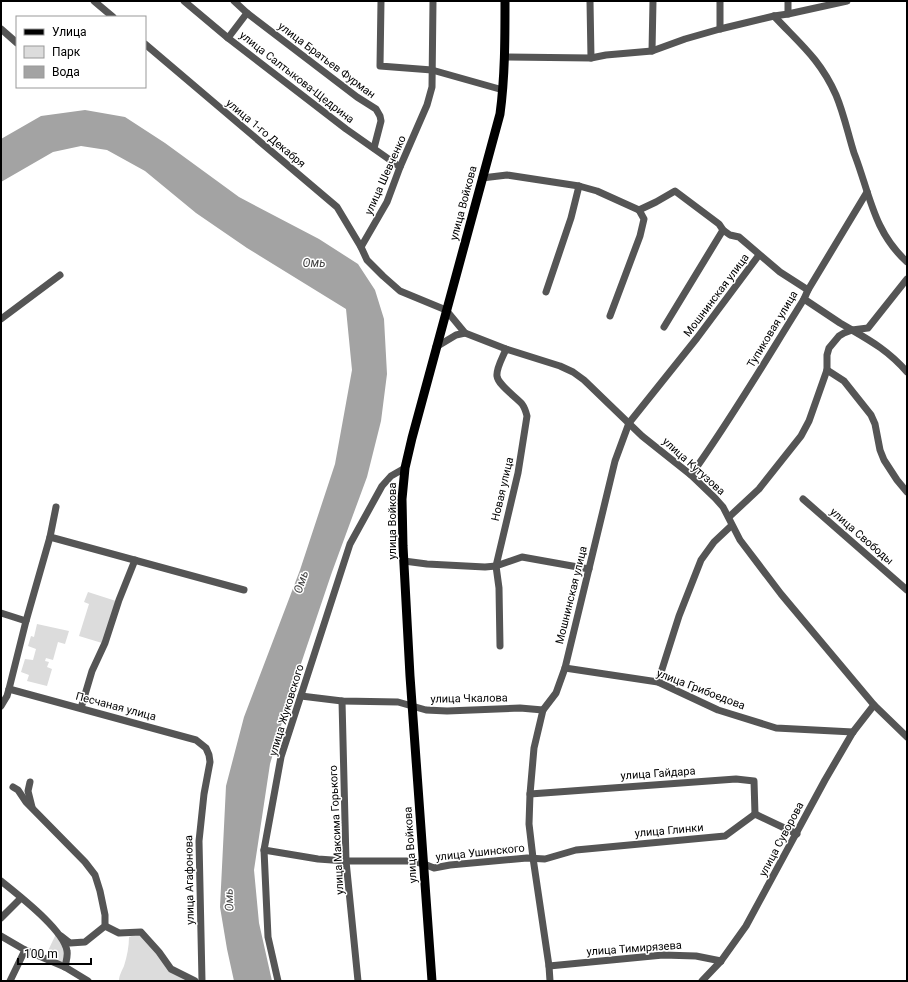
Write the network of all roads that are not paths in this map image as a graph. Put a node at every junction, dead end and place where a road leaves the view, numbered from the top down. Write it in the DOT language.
graph roads {
  1 [pos="94,1"];
  2 [pos="184,1"];
  3 [pos="234,1"];
  4 [pos="381,1"];
  5 [pos="433,1"];
  6 [pos="505,1"];
  7 [pos="590,1"];
  8 [pos="653,1"];
  9 [pos="720,1"];
  10 [pos="788,1"];
  11 [pos="847,1"];
  12 [pos="247,13"];
  13 [pos="788,14"];
  14 [pos="112,16"];
  15 [pos="774,16"];
  16 [pos="1,28"];
  17 [pos="720,29"];
  18 [pos="228,38"];
  19 [pos="16,42"];
  20 [pos="146,45"];
  21 [pos="652,51"];
  22 [pos="505,57"];
  23 [pos="591,58"];
  24 [pos="432,70"];
  25 [pos="503,90"];
  26 [pos="374,148"];
  27 [pos="400,167"];
  28 [pos="482,178"];
  29 [pos="579,186"];
  30 [pos="867,192"];
  31 [pos="639,210"];
  32 [pos="723,230"];
  33 [pos="361,248"];
  34 [pos="760,255"];
  35 [pos="907,262"];
  36 [pos="60,275"];
  37 [pos="907,279"];
  38 [pos="808,290"];
  39 [pos="546,292"];
  40 [pos="804,298"];
  41 [pos="446,310"];
  42 [pos="610,316"];
  43 [pos="1,319"];
  44 [pos="664,327"];
  45 [pos="852,330"];
  46 [pos="465,333"];
  47 [pos="436,347"];
  48 [pos="506,349"];
  49 [pos="827,370"];
  50 [pos="907,372"];
  51 [pos="630,423"];
  52 [pos="405,468"];
  53 [pos="691,475"];
  54 [pos="907,492"];
  55 [pos="803,499"];
  56 [pos="56,507"];
  57 [pos="729,517"];
  58 [pos="731,526"];
  59 [pos="50,537"];
  60 [pos="135,560"];
  61 [pos="404,561"];
  62 [pos="496,566"];
  63 [pos="589,569"];
  64 [pos="244,590"];
  65 [pos="907,590"];
  66 [pos="1,613"];
  67 [pos="26,621"];
  68 [pos="500,646"];
  69 [pos="565,668"];
  70 [pos="658,682"];
  71 [pos="10,689"];
  72 [pos="301,696"];
  73 [pos="342,701"];
  74 [pos="412,705"];
  75 [pos="874,705"];
  76 [pos="1,706"];
  77 [pos="81,708"];
  78 [pos="543,710"];
  79 [pos="853,732"];
  80 [pos="907,737"];
  81 [pos="210,755"];
  82 [pos="30,782"];
  83 [pos="13,787"];
  84 [pos="530,794"];
  85 [pos="32,807"];
  86 [pos="755,814"];
  87 [pos="797,834"];
  88 [pos="264,850"];
  89 [pos="532,858"];
  90 [pos="346,861"];
  91 [pos="424,864"];
  92 [pos="1,881"];
  93 [pos="21,898"];
  94 [pos="1,918"];
  95 [pos="105,926"];
  96 [pos="1,936"];
  97 [pos="61,936"];
  98 [pos="85,942"];
  99 [pos="25,950"];
  100 [pos="67,952"];
  101 [pos="720,961"];
  102 [pos="549,966"];
  103 [pos="65,967"];
  104 [pos="10,981"];
  105 [pos="88,981"];
  106 [pos="195,981"];
  107 [pos="202,981"];
  108 [pos="278,981"];
  109 [pos="358,981"];
  110 [pos="432,981"];
  111 [pos="550,981"];
  112 [pos="702,981"];
  1 -- 14 [label="street"];
  2 -- 18 [label="street, улица Салтыкова-Щедрина"];
  3 -- 12 [label="street, улица Братьев Фурман"];
  4 -- 24 [label="street"];
  5 -- 24 [label="street, улица Шевченко"];
  6 -- 22 [label="main road, улица Войкова"];
  7 -- 23 [label="street"];
  8 -- 21 [label="street"];
  9 -- 17 [label="street"];
  10 -- 13 [label="street"];
  11 -- 13 [label="street"];
  12 -- 18 [label="street"];
  12 -- 26 [label="street, улица Братьев Фурман"];
  13 -- 15 [label="street"];
  15 -- 17 [label="street"];
  15 -- 30 [label="street"];
  16 -- 19 [label="street"];
  17 -- 21 [label="street"];
  18 -- 26 [label="street, улица Салтыкова-Щедрина"];
  20 -- 33 [label="street, улица 1-го Декабря"];
  21 -- 23 [label="street"];
  22 -- 23 [label="street"];
  22 -- 25 [label="main road, улица Войкова"];
  24 -- 25 [label="street"];
  24 -- 27 [label="street, улица Шевченко"];
  25 -- 28 [label="main road, улица Войкова"];
  26 -- 27 [label="street, улица Салтыкова-Щедрина"];
  27 -- 33 [label="street, улица Шевченко"];
  28 -- 29 [label="street"];
  28 -- 41 [label="main road, улица Войкова"];
  29 -- 31 [label="street"];
  29 -- 39 [label="street"];
  30 -- 35 [label="street"];
  30 -- 38 [label="street, Тупиковая улица"];
  31 -- 32 [label="street"];
  31 -- 42 [label="street"];
  32 -- 34 [label="street"];
  32 -- 44 [label="street"];
  33 -- 41 [label="street"];
  34 -- 38 [label="street"];
  34 -- 51 [label="street, Мошнинская улица"];
  36 -- 43 [label="street"];
  37 -- 45 [label="street"];
  38 -- 40 [label="street, Тупиковая улица"];
  40 -- 45 [label="street"];
  40 -- 53 [label="street, Тупиковая улица"];
  41 -- 46 [label="street, улица Кутузова"];
  41 -- 47 [label="main road, улица Войкова"];
  45 -- 49 [label="street"];
  45 -- 50 [label="street"];
  46 -- 47 [label="street"];
  46 -- 48 [label="street, улица Кутузова"];
  47 -- 52 [label="main road, улица Войкова"];
  48 -- 51 [label="street, улица Кутузова"];
  48 -- 62 [label="street, Новая улица"];
  49 -- 54 [label="street"];
  49 -- 57 [label="street"];
  51 -- 53 [label="street, улица Кутузова"];
  51 -- 63 [label="street, Мошнинская улица"];
  52 -- 61 [label="main road, улица Войкова"];
  52 -- 72 [label="street, улица Жуковского"];
  53 -- 57 [label="street, улица Кутузова"];
  55 -- 65 [label="street, улица Свободы"];
  56 -- 59 [label="street"];
  57 -- 58 [label="street, улица Кутузова"];
  58 -- 70 [label="street"];
  58 -- 75 [label="street, улица Кутузова"];
  59 -- 60 [label="street"];
  59 -- 67 [label="street"];
  60 -- 64 [label="street"];
  60 -- 77 [label="street"];
  61 -- 62 [label="street"];
  61 -- 74 [label="main road, улица Войкова"];
  62 -- 63 [label="street"];
  62 -- 68 [label="street, Новая улица"];
  63 -- 69 [label="street, Мошнинская улица"];
  66 -- 67 [label="street"];
  67 -- 71 [label="street"];
  69 -- 70 [label="street, улица Грибоедова"];
  69 -- 78 [label="street, Мошнинская улица"];
  70 -- 79 [label="street, улица Грибоедова"];
  71 -- 76 [label="street"];
  71 -- 77 [label="street, Песчаная улица"];
  72 -- 73 [label="street, улица Чкалова"];
  72 -- 88 [label="street, улица Жуковского"];
  73 -- 74 [label="street, улица Чкалова"];
  73 -- 90 [label="street, улица Максима Горького"];
  74 -- 78 [label="street, улица Чкалова"];
  74 -- 91 [label="main road, улица Войкова"];
  75 -- 79 [label="street, улица Суворова"];
  75 -- 80 [label="street, улица Кутузова"];
  77 -- 81 [label="street, Песчаная улица"];
  78 -- 84 [label="street, Мошнинская улица"];
  79 -- 87 [label="street, улица Суворова"];
  81 -- 107 [label="street, улица Агафонова"];
  82 -- 85 [label="street"];
  83 -- 85 [label="street"];
  84 -- 86 [label="street, улица Гайдара"];
  84 -- 89 [label="street, Мошнинская улица"];
  85 -- 95 [label="street"];
  86 -- 87 [label="street"];
  86 -- 89 [label="street, улица Глинки"];
  87 -- 101 [label="street, улица Суворова"];
  88 -- 90 [label="street, улица Ушинского"];
  88 -- 108 [label="street, улица Жуковского"];
  89 -- 91 [label="street, улица Ушинского"];
  89 -- 102 [label="street, Мошнинская улица"];
  90 -- 91 [label="street, улица Ушинского"];
  90 -- 109 [label="street, улица Максима Горького"];
  91 -- 110 [label="main road, улица Войкова"];
  92 -- 93 [label="street"];
  93 -- 94 [label="street"];
  93 -- 97 [label="street"];
  95 -- 98 [label="street"];
  95 -- 106 [label="street"];
  96 -- 99 [label="street"];
  97 -- 98 [label="street"];
  97 -- 100 [label="street"];
  98 -- 100 [label="street"];
  99 -- 103 [label="street"];
  99 -- 104 [label="street"];
  100 -- 103 [label="street"];
  101 -- 102 [label="street, улица Тимирязева"];
  101 -- 112 [label="street, улица Суворова"];
  102 -- 111 [label="street, Мошнинская улица"];
  103 -- 105 [label="street"];
}
